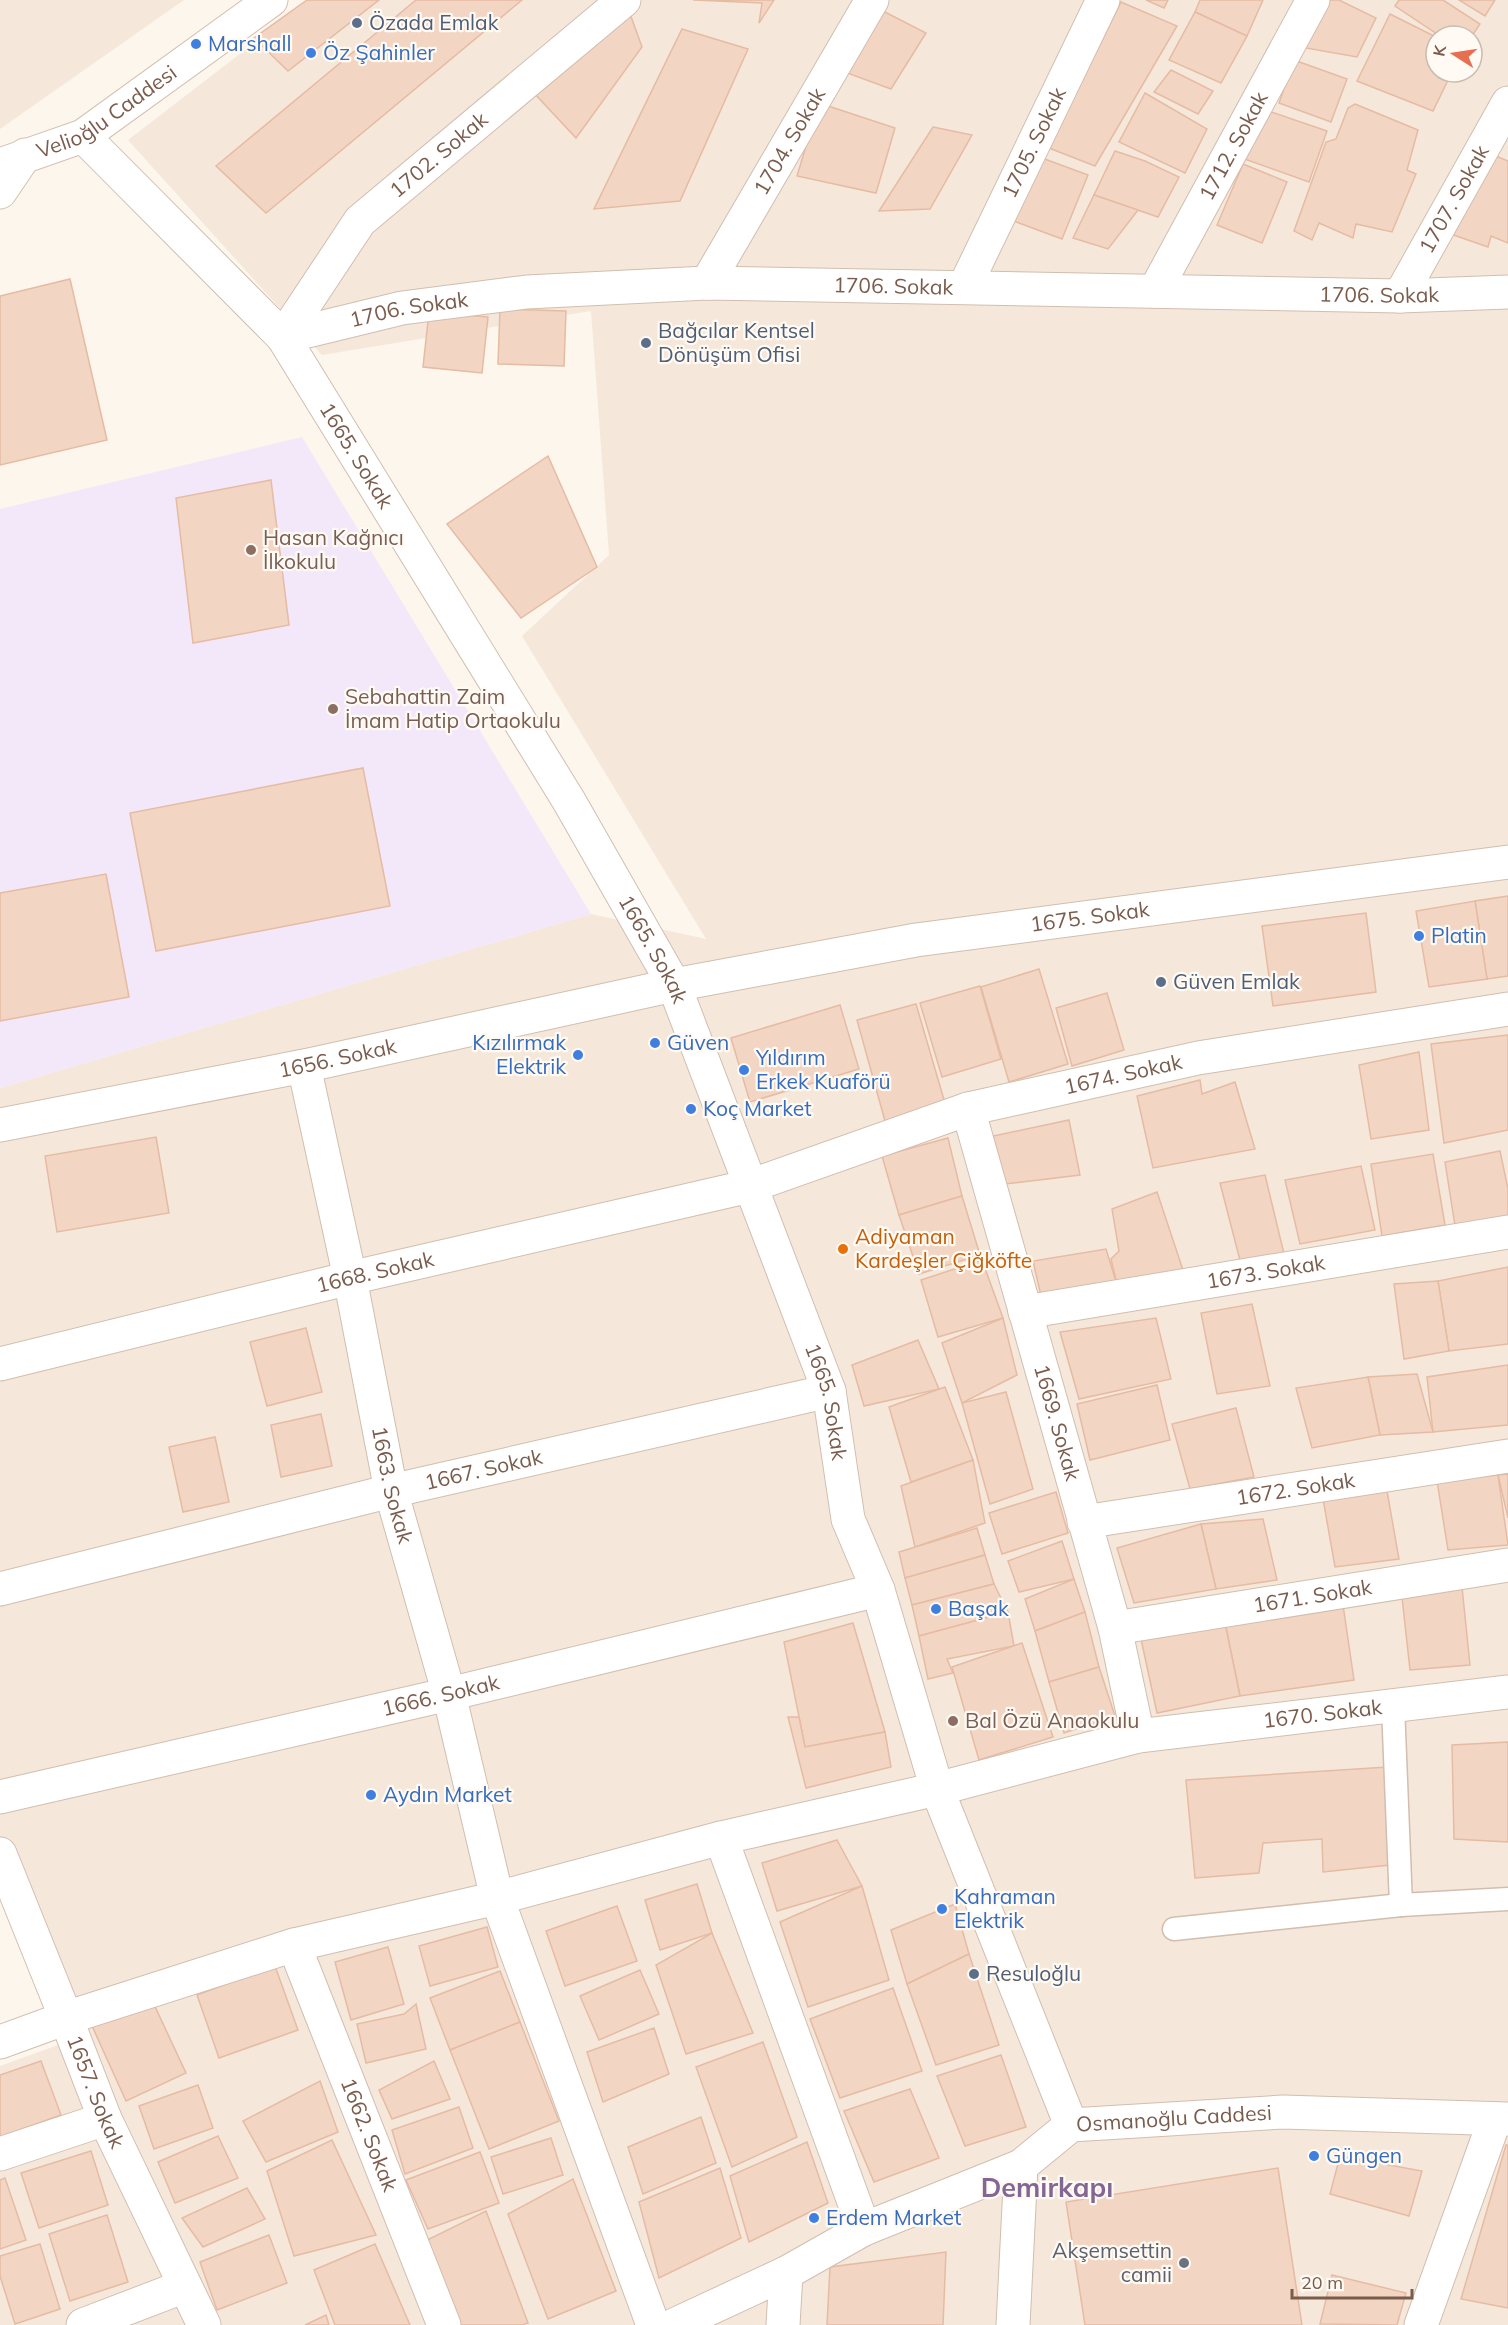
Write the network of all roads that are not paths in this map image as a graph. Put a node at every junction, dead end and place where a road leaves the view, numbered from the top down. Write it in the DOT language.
graph roads {
  1 [pos="271,0"];
  2 [pos="624,0"];
  3 [pos="872,0"];
  4 [pos="1103,0"];
  5 [pos="1313,0"];
  6 [pos="1508,103"];
  7 [pos="82,136"];
  8 [pos="13,160"];
  9 [pos="0,192"];
  10 [pos="707,283"];
  11 [pos="965,286"];
  12 [pos="1155,291"];
  13 [pos="1508,292"];
  14 [pos="1400,296"];
  15 [pos="283,337"];
  16 [pos="1508,862"];
  17 [pos="674,985"];
  18 [pos="1508,1009"];
  19 [pos="304,1066"];
  20 [pos="968,1109"];
  21 [pos="0,1125"];
  22 [pos="750,1186"];
  23 [pos="1508,1232"];
  24 [pos="350,1278"];
  25 [pos="1025,1312"];
  26 [pos="0,1364"];
  27 [pos="829,1391"];
  28 [pos="1508,1456"];
  29 [pos="391,1491"];
  30 [pos="1084,1522"];
  31 [pos="1508,1565"];
  32 [pos="0,1589"];
  33 [pos="878,1590"];
  34 [pos="1114,1628"];
  35 [pos="1508,1692"];
  36 [pos="449,1694"];
  37 [pos="1394,1706"];
  38 [pos="1138,1736"];
  39 [pos="937,1789"];
  40 [pos="0,1797"];
  41 [pos="722,1838"];
  42 [pos="0,1854"];
  43 [pos="497,1898"];
  44 [pos="1508,1899"];
  45 [pos="1401,1905"];
  46 [pos="1174,1929"];
  47 [pos="294,1945"];
  48 [pos="66,2018"];
  49 [pos="0,2042"];
  50 [pos="1501,2119"];
  51 [pos="105,2120"];
  52 [pos="1071,2125"];
  53 [pos="0,2154"];
  54 [pos="1021,2166"];
  55 [pos="864,2229"];
  56 [pos="786,2273"];
  57 [pos="185,2286"];
  58 [pos="83,2325"];
  59 [pos="204,2325"];
  60 [pos="444,2325"];
  61 [pos="652,2325"];
  62 [pos="674,2325"];
  63 [pos="783,2325"];
  64 [pos="1013,2325"];
  65 [pos="1421,2325"];
  1 -- 7 [label="street, Velioğlu Caddesi"];
  2 -- 15 [label="street, 1702. Sokak"];
  3 -- 10 [label="street, 1704. Sokak"];
  4 -- 11 [label="street, 1705. Sokak"];
  5 -- 12 [label="street, 1712. Sokak"];
  6 -- 14 [label="street, 1707. Sokak"];
  7 -- 8 [label="street, Velioğlu Caddesi"];
  7 -- 15 [label="street, 1665. Sokak"];
  8 -- 9 [label="street, Velioğlu Caddesi"];
  10 -- 11 [label="street, 1706. Sokak"];
  10 -- 15 [label="street, 1706. Sokak"];
  11 -- 12 [label="street, 1706. Sokak"];
  12 -- 14 [label="street, 1706. Sokak"];
  13 -- 14 [label="street, 1706. Sokak"];
  15 -- 17 [label="street, 1665. Sokak"];
  16 -- 17 [label="street, 1675. Sokak"];
  17 -- 19 [label="street, 1656. Sokak"];
  17 -- 22 [label="street, 1665. Sokak"];
  18 -- 20 [label="street, 1674. Sokak"];
  19 -- 21 [label="street, 1656. Sokak"];
  19 -- 24 [label="street, 1663. Sokak"];
  20 -- 22 [label="street, 1674. Sokak"];
  20 -- 25 [label="street, 1669. Sokak"];
  22 -- 24 [label="street, 1668. Sokak"];
  22 -- 27 [label="street, 1665. Sokak"];
  23 -- 25 [label="street, 1673. Sokak"];
  24 -- 26 [label="street, 1668. Sokak"];
  24 -- 29 [label="street, 1663. Sokak"];
  25 -- 30 [label="street, 1669. Sokak"];
  27 -- 29 [label="street, 1667. Sokak"];
  27 -- 33 [label="street, 1665. Sokak"];
  28 -- 30 [label="street, 1672. Sokak"];
  29 -- 32 [label="street, 1667. Sokak"];
  29 -- 36 [label="street, 1663. Sokak"];
  30 -- 34 [label="street, 1669. Sokak"];
  31 -- 34 [label="street, 1671. Sokak"];
  33 -- 36 [label="street, 1666. Sokak"];
  33 -- 39 [label="street, 1665. Sokak"];
  34 -- 38 [label="street, 1669. Sokak"];
  35 -- 37 [label="street, 1670. Sokak"];
  36 -- 40 [label="street, 1666. Sokak"];
  36 -- 43 [label="street, 1663. Sokak"];
  37 -- 38 [label="street, 1670. Sokak"];
  37 -- 45 [label="lane"];
  38 -- 39 [label="street, 1670. Sokak"];
  39 -- 41 [label="street, 1670. Sokak"];
  39 -- 52 [label="street, 1665. Sokak"];
  41 -- 43 [label="street, 1670. Sokak"];
  41 -- 55 [label="street"];
  42 -- 48 [label="street, 1657. Sokak"];
  43 -- 47 [label="street, 1670. Sokak"];
  43 -- 61 [label="street, 1663. Sokak"];
  44 -- 45 [label="lane"];
  45 -- 46 [label="lane"];
  47 -- 48 [label="street, 1670. Sokak"];
  47 -- 60 [label="street, 1662. Sokak"];
  48 -- 49 [label="street, 1670. Sokak"];
  48 -- 51 [label="street, 1657. Sokak"];
  50 -- 52 [label="street, Osmanoğlu Caddesi"];
  50 -- 65 [label="street"];
  51 -- 53 [label="street"];
  51 -- 57 [label="street, 1657. Sokak"];
  52 -- 54 [label="street, Osmanoğlu Caddesi"];
  54 -- 55 [label="street, Osmanoğlu Caddesi"];
  54 -- 64 [label="street"];
  55 -- 56 [label="street, Osmanoğlu Caddesi"];
  56 -- 62 [label="street, Osmanoğlu Caddesi"];
  56 -- 63 [label="street"];
  57 -- 58 [label="street"];
  57 -- 59 [label="street, 1657. Sokak"];
}
